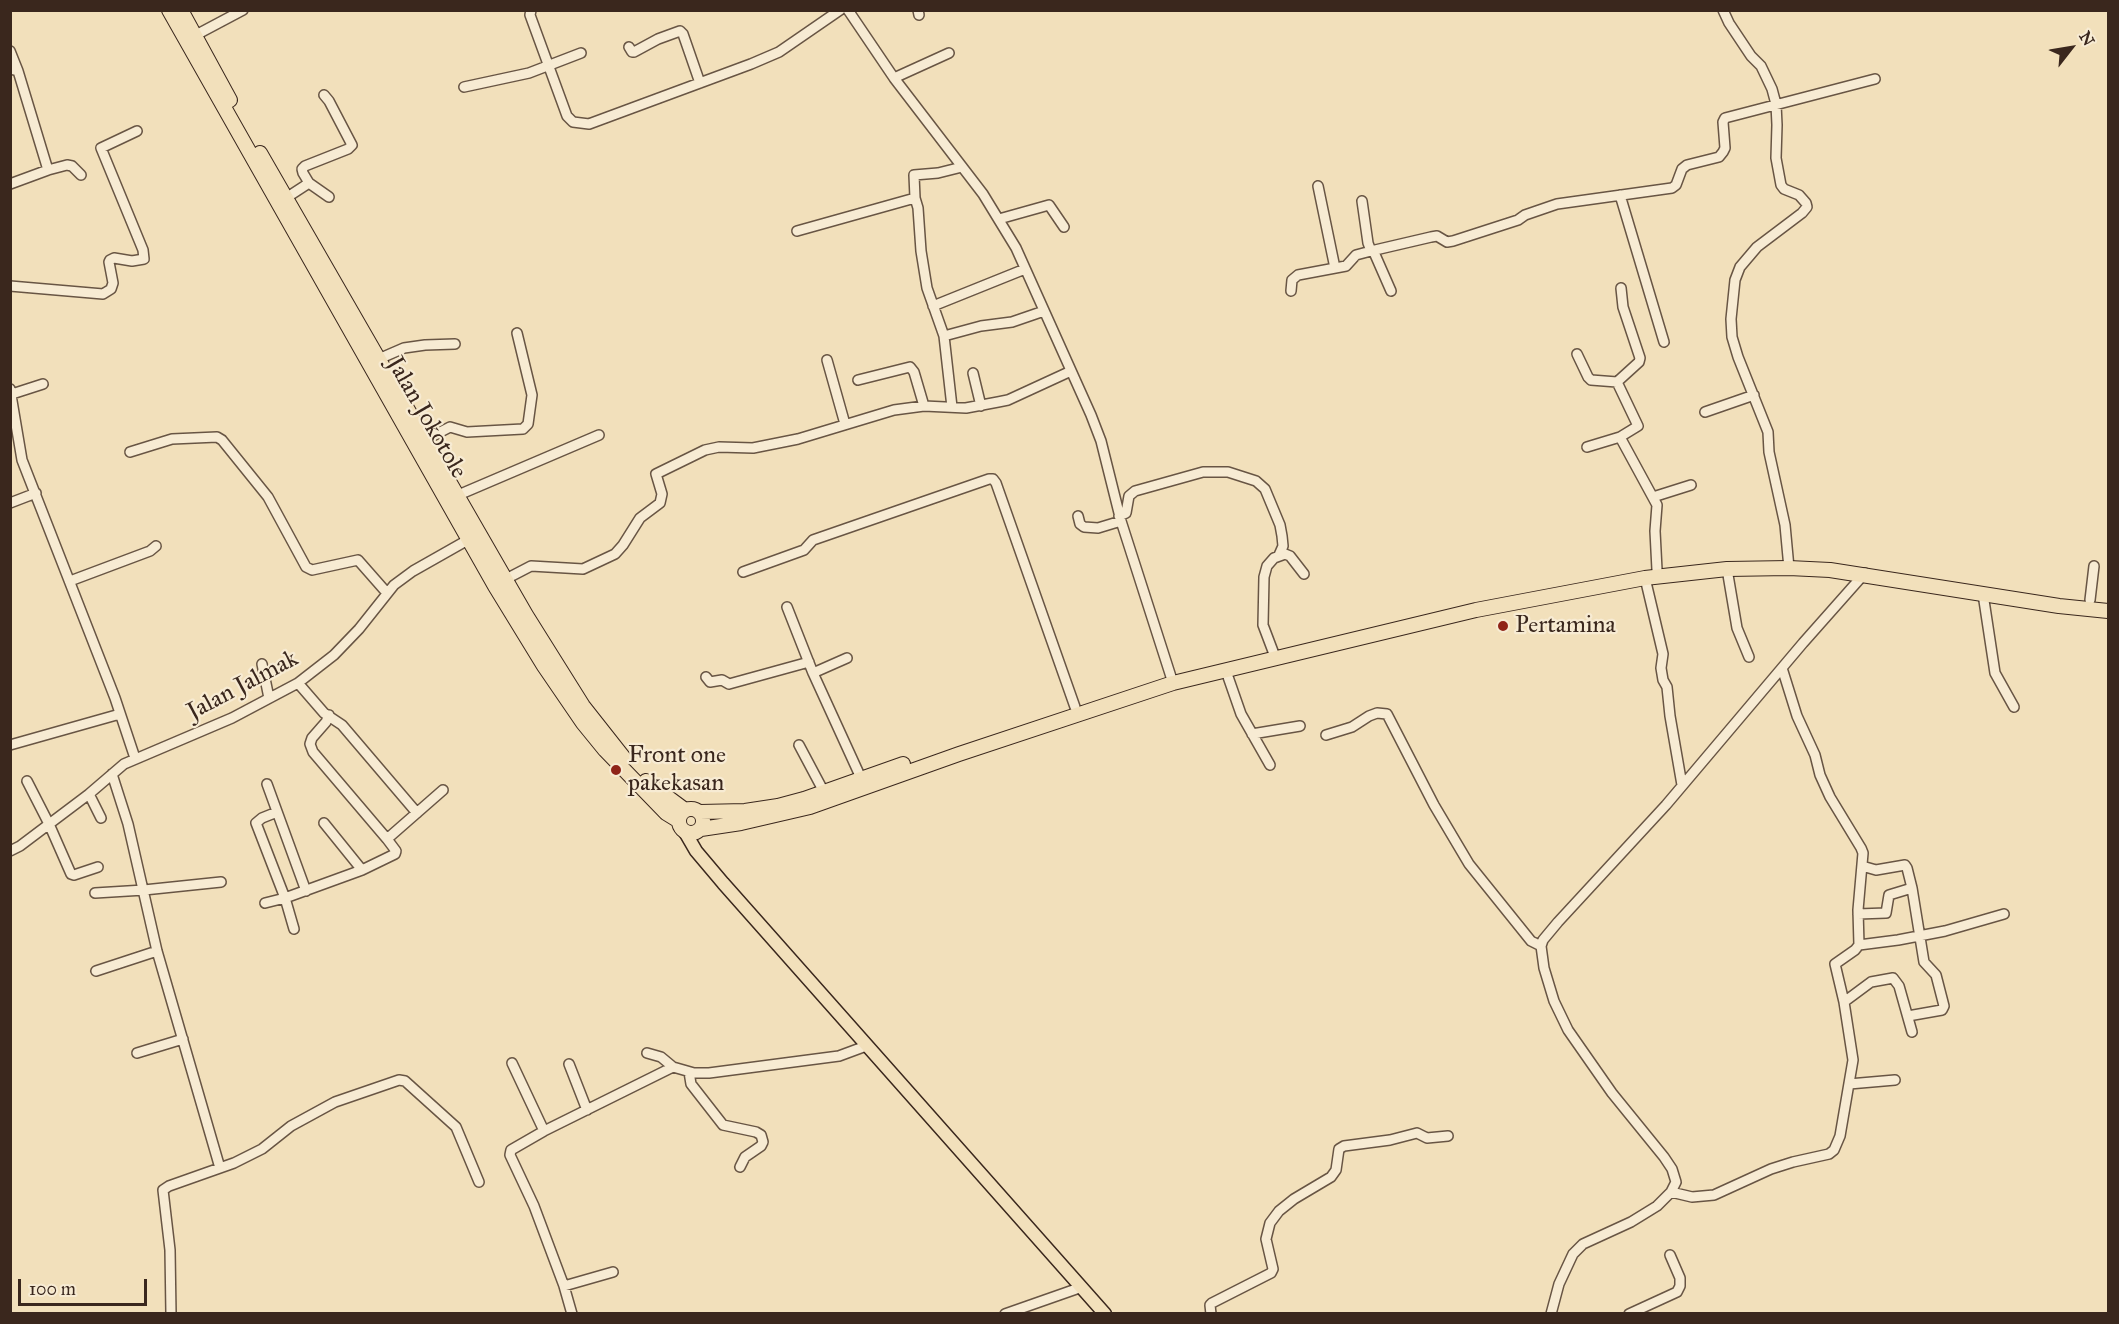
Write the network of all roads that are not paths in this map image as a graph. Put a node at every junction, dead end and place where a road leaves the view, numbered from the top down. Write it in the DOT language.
graph roads {
  1 [pos="169,10"];
  2 [pos="181,10"];
  3 [pos="243,10"];
  4 [pos="531,10"];
  5 [pos="840,10"];
  6 [pos="1724,10"];
  7 [pos="852,12"];
  8 [pos="194,36"];
  9 [pos="629,46"];
  10 [pos="10,51"];
  11 [pos="581,53"];
  12 [pos="949,53"];
  13 [pos="548,66"];
  14 [pos="14,70"];
  15 [pos="894,78"];
  16 [pos="1875,78"];
  17 [pos="700,83"];
  18 [pos="464,87"];
  19 [pos="324,95"];
  20 [pos="1776,104"];
  21 [pos="138,131"];
  22 [pos="962,168"];
  23 [pos="48,170"];
  24 [pos="81,175"];
  25 [pos="309,183"];
  26 [pos="10,184"];
  27 [pos="1318,186"];
  28 [pos="1620,195"];
  29 [pos="329,197"];
  30 [pos="285,198"];
  31 [pos="915,198"];
  32 [pos="1362,201"];
  33 [pos="999,219"];
  34 [pos="1064,227"];
  35 [pos="797,231"];
  36 [pos="1372,251"];
  37 [pos="1335,268"];
  38 [pos="1025,269"];
  39 [pos="10,286"];
  40 [pos="1621,288"];
  41 [pos="1291,291"];
  42 [pos="1391,291"];
  43 [pos="933,306"];
  44 [pos="1044,311"];
  45 [pos="517,333"];
  46 [pos="944,336"];
  47 [pos="1664,342"];
  48 [pos="455,344"];
  49 [pos="1577,354"];
  50 [pos="827,360"];
  51 [pos="374,362"];
  52 [pos="1071,371"];
  53 [pos="973,374"];
  54 [pos="858,380"];
  55 [pos="1617,382"];
  56 [pos="43,384"];
  57 [pos="11,391"];
  58 [pos="1754,395"];
  59 [pos="924,406"];
  60 [pos="981,406"];
  61 [pos="952,407"];
  62 [pos="403,411"];
  63 [pos="1705,412"];
  64 [pos="845,424"];
  65 [pos="599,435"];
  66 [pos="1620,436"];
  67 [pos="424,440"];
  68 [pos="1587,447"];
  69 [pos="130,452"];
  70 [pos="10,460"];
  71 [pos="22,460"];
  72 [pos="1691,485"];
  73 [pos="36,493"];
  74 [pos="456,496"];
  75 [pos="1653,497"];
  76 [pos="10,503"];
  77 [pos="1078,516"];
  78 [pos="1120,518"];
  79 [pos="474,536"];
  80 [pos="156,546"];
  81 [pos="1279,555"];
  82 [pos="1789,565"];
  83 [pos="2094,566"];
  84 [pos="1728,569"];
  85 [pos="1657,570"];
  86 [pos="743,572"];
  87 [pos="1866,572"];
  88 [pos="1304,574"];
  89 [pos="1645,578"];
  90 [pos="506,579"];
  91 [pos="70,581"];
  92 [pos="387,593"];
  93 [pos="1983,594"];
  94 [pos="2090,600"];
  95 [pos="2109,603"];
  96 [pos="788,607"];
  97 [pos="2109,611"];
  98 [pos="1274,654"];
  99 [pos="1749,657"];
  100 [pos="847,658"];
  101 [pos="808,662"];
  102 [pos="262,664"];
  103 [pos="1782,668"];
  104 [pos="1226,671"];
  105 [pos="813,673"];
  106 [pos="706,677"];
  107 [pos="1172,680"];
  108 [pos="298,683"];
  109 [pos="269,698"];
  110 [pos="1075,707"];
  111 [pos="2014,707"];
  112 [pos="120,714"];
  113 [pos="329,715"];
  114 [pos="1300,726"];
  115 [pos="1252,734"];
  116 [pos="1326,735"];
  117 [pos="10,745"];
  118 [pos="799,745"];
  119 [pos="135,758"];
  120 [pos="934,758"];
  121 [pos="1270,765"];
  122 [pos="112,774"];
  123 [pos="861,778"];
  124 [pos="27,781"];
  125 [pos="267,784"];
  126 [pos="1682,785"];
  127 [pos="444,790"];
  128 [pos="824,792"];
  129 [pos="89,794"];
  130 [pos="277,812"];
  131 [pos="417,813"];
  132 [pos="101,818"];
  133 [pos="324,823"];
  134 [pos="49,824"];
  135 [pos="689,825"];
  136 [pos="387,839"];
  137 [pos="10,851"];
  138 [pos="1862,866"];
  139 [pos="98,867"];
  140 [pos="363,870"];
  141 [pos="221,882"];
  142 [pos="1912,888"];
  143 [pos="144,890"];
  144 [pos="306,891"];
  145 [pos="95,893"];
  146 [pos="285,898"];
  147 [pos="265,903"];
  148 [pos="1858,914"];
  149 [pos="2004,914"];
  150 [pos="294,929"];
  151 [pos="1920,936"];
  152 [pos="1859,945"];
  153 [pos="1540,946"];
  154 [pos="157,951"];
  155 [pos="96,971"];
  156 [pos="1844,1002"];
  157 [pos="1908,1016"];
  158 [pos="1912,1032"];
  159 [pos="183,1039"];
  160 [pos="866,1046"];
  161 [pos="137,1053"];
  162 [pos="647,1053"];
  163 [pos="513,1063"];
  164 [pos="569,1064"];
  165 [pos="673,1067"];
  166 [pos="689,1072"];
  167 [pos="1894,1080"];
  168 [pos="1849,1084"];
  169 [pos="587,1110"];
  170 [pos="544,1131"];
  171 [pos="1448,1136"];
  172 [pos="220,1167"];
  173 [pos="740,1167"];
  174 [pos="479,1182"];
  175 [pos="1671,1192"];
  176 [pos="1670,1256"];
  177 [pos="613,1272"];
  178 [pos="564,1286"];
  179 [pos="1082,1287"];
  180 [pos="171,1314"];
  181 [pos="572,1314"];
  182 [pos="1005,1314"];
  183 [pos="1105,1314"];
  184 [pos="1211,1314"];
  185 [pos="1551,1314"];
  186 [pos="1629,1314"];
  1 -- 51 [label="highway, Jalan Jokotole"];
  2 -- 8 [label="highway, Jalan Jokotole"];
  3 -- 8 [label="street"];
  4 -- 13 [label="street"];
  5 -- 17 [label="street"];
  6 -- 20 [label="street"];
  7 -- 15 [label="street"];
  8 -- 30 [label="highway, Jalan Jokotole"];
  9 -- 17 [label="street"];
  10 -- 14 [label="street"];
  11 -- 13 [label="street"];
  12 -- 15 [label="street"];
  13 -- 17 [label="street"];
  13 -- 18 [label="street"];
  14 -- 23 [label="street"];
  15 -- 22 [label="street"];
  16 -- 20 [label="street"];
  19 -- 25 [label="street"];
  20 -- 28 [label="street"];
  20 -- 58 [label="street"];
  21 -- 39 [label="street"];
  22 -- 31 [label="street"];
  22 -- 33 [label="street"];
  23 -- 24 [label="street"];
  23 -- 26 [label="street"];
  25 -- 29 [label="street"];
  25 -- 30 [label="street"];
  27 -- 37 [label="street"];
  28 -- 36 [label="street"];
  28 -- 47 [label="street"];
  30 -- 51 [label="highway, Jalan Jokotole"];
  31 -- 35 [label="street"];
  31 -- 43 [label="street"];
  32 -- 36 [label="street"];
  33 -- 34 [label="street"];
  33 -- 38 [label="street"];
  36 -- 37 [label="street"];
  36 -- 42 [label="street"];
  37 -- 41 [label="street"];
  38 -- 43 [label="street"];
  38 -- 44 [label="street"];
  40 -- 55 [label="street"];
  43 -- 46 [label="street"];
  44 -- 46 [label="street"];
  44 -- 52 [label="street"];
  45 -- 67 [label="street"];
  46 -- 61 [label="street"];
  48 -- 51 [label="street"];
  49 -- 55 [label="street"];
  50 -- 64 [label="street"];
  51 -- 62 [label="highway, Jalan Jokotole"];
  52 -- 60 [label="street"];
  52 -- 78 [label="street"];
  53 -- 60 [label="street"];
  54 -- 59 [label="street"];
  55 -- 66 [label="street"];
  56 -- 57 [label="street"];
  57 -- 71 [label="street"];
  58 -- 63 [label="street"];
  58 -- 82 [label="street"];
  59 -- 61 [label="street"];
  59 -- 64 [label="street"];
  60 -- 61 [label="street"];
  62 -- 67 [label="highway, Jalan Jokotole"];
  62 -- 79 [label="highway, Jalan Jokotole"];
  64 -- 90 [label="street"];
  65 -- 74 [label="street"];
  66 -- 68 [label="street"];
  66 -- 75 [label="street"];
  67 -- 74 [label="highway, Jalan Jokotole"];
  69 -- 92 [label="street"];
  70 -- 71 [label="street"];
  71 -- 73 [label="street"];
  72 -- 75 [label="street"];
  73 -- 76 [label="street"];
  73 -- 91 [label="street"];
  74 -- 79 [label="highway, Jalan Jokotole"];
  75 -- 85 [label="street"];
  77 -- 78 [label="street"];
  78 -- 81 [label="street"];
  78 -- 107 [label="street"];
  79 -- 90 [label="highway, Jalan Jokotole"];
  79 -- 92 [label="street, Jalan Jalmak"];
  79 -- 135 [label="highway, Jalan Jokotole"];
  80 -- 91 [label="street"];
  81 -- 88 [label="street"];
  81 -- 98 [label="street"];
  82 -- 84 [label="highway"];
  82 -- 85 [label="highway"];
  82 -- 87 [label="highway"];
  83 -- 94 [label="street"];
  84 -- 89 [label="highway"];
  84 -- 99 [label="street"];
  85 -- 98 [label="highway"];
  86 -- 110 [label="street"];
  87 -- 93 [label="highway"];
  87 -- 94 [label="highway"];
  87 -- 103 [label="street"];
  89 -- 104 [label="highway"];
  89 -- 126 [label="street"];
  90 -- 135 [label="highway, Jalan Jokotole"];
  91 -- 112 [label="street"];
  92 -- 108 [label="street, Jalan Jalmak"];
  93 -- 97 [label="highway"];
  93 -- 111 [label="street"];
  94 -- 95 [label="highway"];
  96 -- 101 [label="street"];
  98 -- 107 [label="highway"];
  100 -- 105 [label="street"];
  101 -- 105 [label="street"];
  101 -- 106 [label="street"];
  102 -- 109 [label="street"];
  103 -- 126 [label="street"];
  103 -- 138 [label="street"];
  104 -- 107 [label="highway"];
  104 -- 115 [label="street"];
  105 -- 123 [label="street"];
  107 -- 110 [label="highway"];
  107 -- 120 [label="highway"];
  108 -- 109 [label="street, Jalan Jalmak"];
  108 -- 113 [label="street"];
  109 -- 119 [label="street, Jalan Jalmak"];
  110 -- 120 [label="highway"];
  112 -- 117 [label="street"];
  112 -- 119 [label="street"];
  113 -- 131 [label="street"];
  113 -- 136 [label="street"];
  114 -- 115 [label="street"];
  115 -- 121 [label="street"];
  116 -- 153 [label="street"];
  118 -- 128 [label="street"];
  119 -- 122 [label="street, Jalan Jalmak"];
  120 -- 123 [label="highway"];
  120 -- 135 [label="highway"];
  122 -- 129 [label="street, Jalan Jalmak"];
  122 -- 143 [label="street"];
  123 -- 128 [label="highway"];
  124 -- 134 [label="street"];
  125 -- 130 [label="street"];
  126 -- 153 [label="street"];
  127 -- 131 [label="street"];
  128 -- 135 [label="highway"];
  129 -- 132 [label="street"];
  129 -- 134 [label="street, Jalan Jalmak"];
  130 -- 144 [label="street"];
  130 -- 146 [label="street"];
  131 -- 136 [label="street"];
  133 -- 140 [label="street"];
  134 -- 137 [label="street, Jalan Jalmak"];
  134 -- 139 [label="street"];
  135 -- 160 [label="main road"];
  136 -- 140 [label="street"];
  138 -- 142 [label="street"];
  138 -- 148 [label="street"];
  140 -- 144 [label="street"];
  141 -- 143 [label="street"];
  142 -- 148 [label="street"];
  142 -- 151 [label="street"];
  143 -- 145 [label="street"];
  143 -- 154 [label="street"];
  144 -- 146 [label="street"];
  146 -- 147 [label="street"];
  146 -- 150 [label="street"];
  148 -- 152 [label="street"];
  149 -- 151 [label="street"];
  151 -- 152 [label="street"];
  151 -- 157 [label="street"];
  152 -- 156 [label="street"];
  153 -- 175 [label="street"];
  154 -- 155 [label="street"];
  154 -- 159 [label="street"];
  156 -- 157 [label="street"];
  156 -- 168 [label="street"];
  157 -- 158 [label="street"];
  159 -- 161 [label="street"];
  159 -- 172 [label="street"];
  160 -- 166 [label="street"];
  160 -- 179 [label="main road"];
  162 -- 165 [label="street"];
  163 -- 170 [label="street"];
  164 -- 169 [label="street"];
  165 -- 166 [label="street"];
  165 -- 169 [label="street"];
  166 -- 173 [label="street"];
  167 -- 168 [label="street"];
  168 -- 175 [label="street"];
  169 -- 170 [label="street"];
  170 -- 178 [label="street"];
  171 -- 184 [label="street"];
  172 -- 174 [label="street"];
  172 -- 180 [label="street"];
  175 -- 185 [label="street"];
  176 -- 186 [label="street"];
  177 -- 178 [label="street"];
  178 -- 181 [label="street"];
  179 -- 182 [label="street"];
  179 -- 183 [label="main road"];
}
